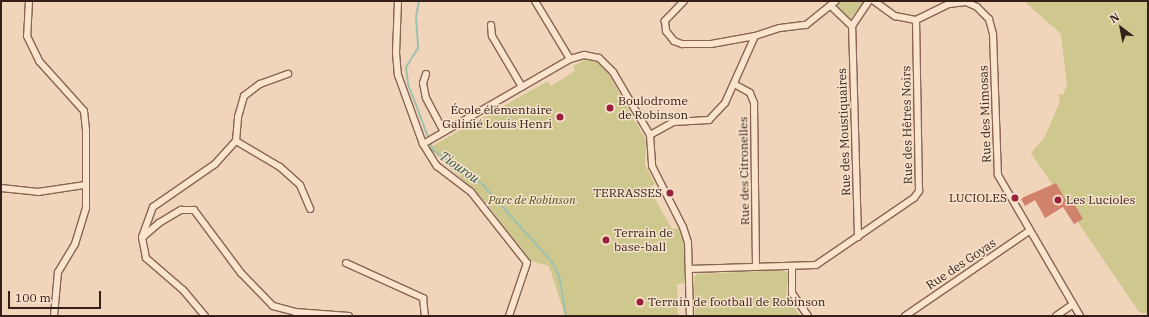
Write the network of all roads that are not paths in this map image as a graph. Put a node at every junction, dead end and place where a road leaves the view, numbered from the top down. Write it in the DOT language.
graph roads {
  1 [pos="29,1"];
  2 [pos="398,1"];
  3 [pos="535,1"];
  4 [pos="684,1"];
  5 [pos="869,1"];
  6 [pos="874,1"];
  7 [pos="833,3"];
  8 [pos="916,20"];
  9 [pos="491,25"];
  10 [pos="852,26"];
  11 [pos="755,36"];
  12 [pos="570,59"];
  13 [pos="288,74"];
  14 [pos="426,74"];
  15 [pos="734,84"];
  16 [pos="522,88"];
  17 [pos="444,132"];
  18 [pos="650,135"];
  19 [pos="236,140"];
  20 [pos="428,142"];
  21 [pos="85,185"];
  22 [pos="1,188"];
  23 [pos="310,209"];
  24 [pos="1029,231"];
  25 [pos="142,237"];
  26 [pos="858,237"];
  27 [pos="346,263"];
  28 [pos="792,266"];
  29 [pos="756,267"];
  30 [pos="689,269"];
  31 [pos="1073,304"];
  32 [pos="914,314"];
  33 [pos="54,316"];
  34 [pos="205,316"];
  35 [pos="349,316"];
  36 [pos="425,316"];
  37 [pos="509,316"];
  38 [pos="690,316"];
  39 [pos="808,316"];
  40 [pos="905,316"];
  41 [pos="1056,316"];
  42 [pos="1080,316"];
  1 -- 21 [label="street"];
  2 -- 20 [label="street"];
  3 -- 12 [label="street"];
  4 -- 11 [label="street"];
  5 -- 10 [label="street"];
  6 -- 8 [label="street"];
  7 -- 10 [label="street"];
  7 -- 11 [label="street"];
  8 -- 24 [label="street, Rue des Mimosas"];
  8 -- 26 [label="street, Rue des Hêtres Noirs"];
  9 -- 16 [label="street"];
  10 -- 26 [label="street, Rue des Moustiquaires"];
  11 -- 15 [label="street"];
  12 -- 16 [label="street"];
  12 -- 18 [label="street"];
  13 -- 19 [label="street"];
  14 -- 17 [label="street"];
  15 -- 18 [label="street"];
  15 -- 29 [label="street, Rue des Citronelles"];
  16 -- 17 [label="street"];
  17 -- 20 [label="street"];
  18 -- 30 [label="street"];
  19 -- 23 [label="street"];
  19 -- 25 [label="street"];
  20 -- 37 [label="street"];
  21 -- 22 [label="street"];
  21 -- 33 [label="street"];
  24 -- 31 [label="street, Rue des Mimosas"];
  24 -- 32 [label="street, Rue des Goyas"];
  25 -- 34 [label="street"];
  25 -- 35 [label="street"];
  26 -- 28 [label="street, Rue des Hêtres Noirs"];
  27 -- 36 [label="street"];
  28 -- 29 [label="street, Rue des Hêtres Noirs"];
  28 -- 39 [label="street"];
  29 -- 30 [label="street, Rue des Hêtres Noirs"];
  30 -- 38 [label="street"];
  31 -- 41 [label="street"];
  31 -- 42 [label="street, Rue des Mimosas"];
  32 -- 40 [label="street, Rue des Goyas"];
}
